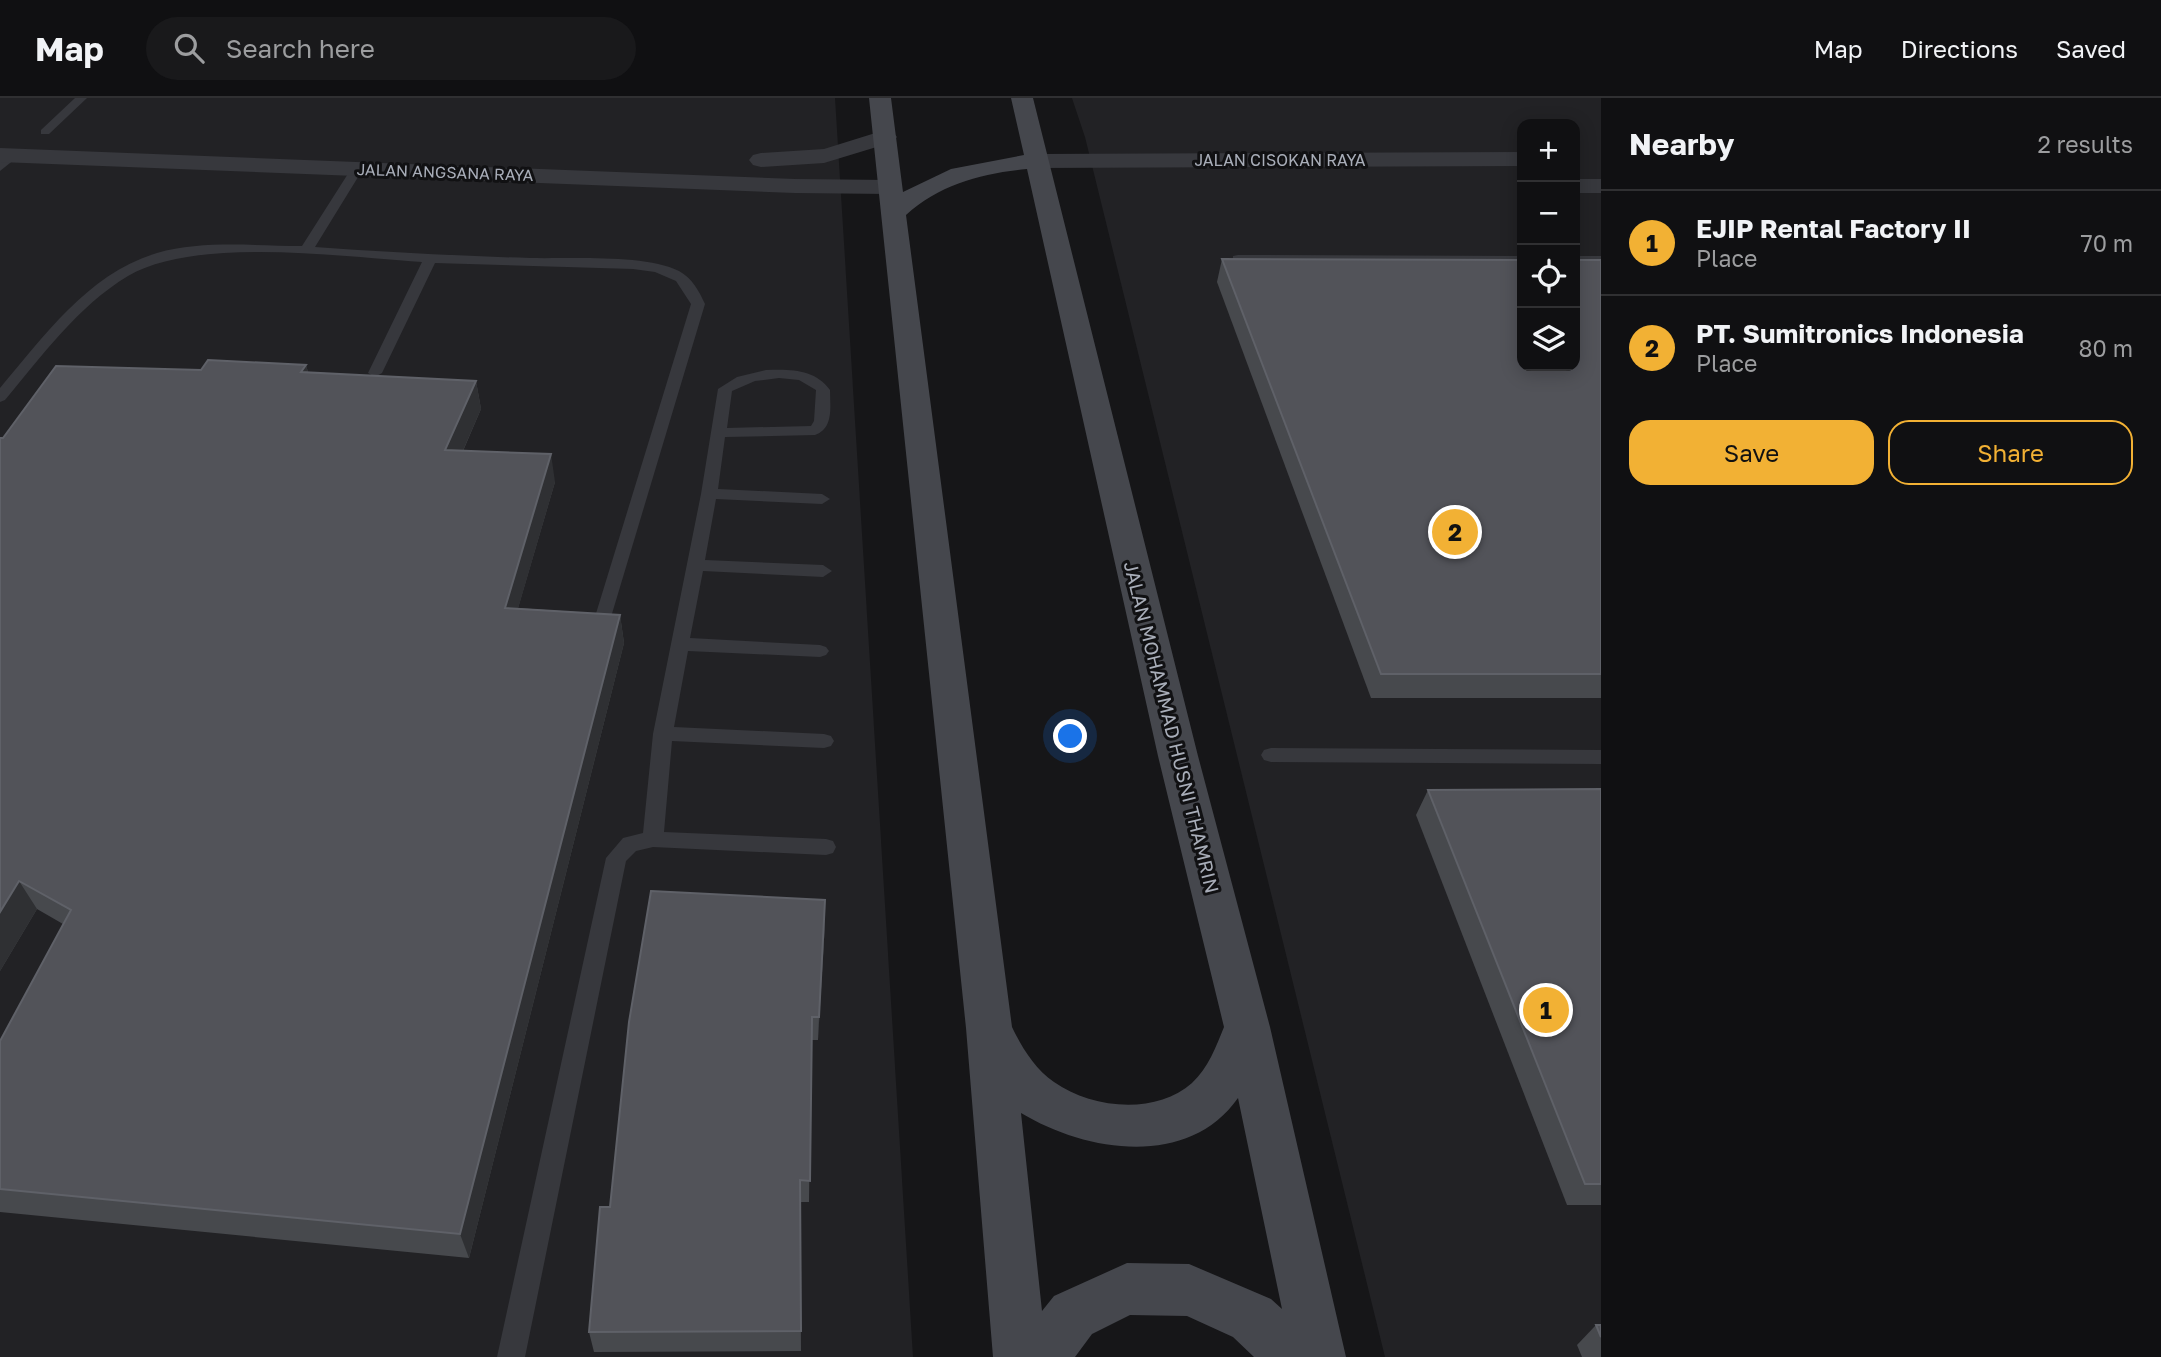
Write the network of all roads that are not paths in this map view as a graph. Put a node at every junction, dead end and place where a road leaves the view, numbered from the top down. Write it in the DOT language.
graph roads {
  1 [pos="81,98"];
  2 [pos="880,98"];
  3 [pos="1022,98"];
  4 [pos="1028,131"];
  5 [pos="34,132"];
  6 [pos="72,133"];
  7 [pos="885,137"];
  8 [pos="5,159"];
  9 [pos="1517,159"];
  10 [pos="734,160"];
  11 [pos="357,169"];
  12 [pos="1050,178"];
  13 [pos="1580,186"];
  14 [pos="1601,186"];
  15 [pos="891,201"];
  16 [pos="306,250"];
  17 [pos="430,259"];
  18 [pos="1238,259"];
  19 [pos="1517,260"];
  20 [pos="1580,260"];
  21 [pos="1601,260"];
  22 [pos="375,373"];
  23 [pos="0,397"];
  24 [pos="718,433"];
  25 [pos="709,494"];
  26 [pos="822,499"];
  27 [pos="695,565"];
  28 [pos="823,571"];
  29 [pos="598,633"];
  30 [pos="680,644"];
  31 [pos="820,651"];
  32 [pos="663,734"];
  33 [pos="824,741"];
  34 [pos="1271,755"];
  35 [pos="1601,757"];
  36 [pos="653,839"];
  37 [pos="826,847"];
  38 [pos="1247,1027"];
  39 [pos="989,1028"];
  40 [pos="510,1357"];
  41 [pos="1020,1357"];
  42 [pos="1042,1357"];
  43 [pos="1293,1357"];
  44 [pos="1319,1357"];
  1 -- 5 [label="lane"];
  2 -- 7 [label="street"];
  3 -- 4 [label="street, JALAN MOHAMMAD HUSNI THAMRIN"];
  4 -- 12 [label="street, JALAN MOHAMMAD HUSNI THAMRIN"];
  4 -- 15 [label="street"];
  5 -- 6 [label="street"];
  7 -- 10 [label="street"];
  7 -- 15 [label="street"];
  8 -- 11 [label="street, JALAN ANGSANA RAYA"];
  9 -- 12 [label="street, JALAN CISOKAN RAYA"];
  11 -- 15 [label="street, JALAN ANGSANA RAYA"];
  11 -- 16 [label="lane"];
  12 -- 15 [label="street"];
  12 -- 38 [label="street, JALAN MOHAMMAD HUSNI THAMRIN"];
  13 -- 14 [label="street"];
  15 -- 39 [label="street"];
  16 -- 17 [label="lane"];
  16 -- 23 [label="lane"];
  17 -- 22 [label="lane"];
  17 -- 29 [label="lane"];
  18 -- 19 [label="lane"];
  20 -- 21 [label="lane"];
  24 -- 24 [label="lane"];
  24 -- 25 [label="lane"];
  25 -- 26 [label="lane"];
  25 -- 27 [label="lane"];
  27 -- 28 [label="lane"];
  27 -- 30 [label="lane"];
  30 -- 31 [label="lane"];
  30 -- 32 [label="lane"];
  32 -- 33 [label="lane"];
  32 -- 36 [label="lane"];
  34 -- 35 [label="lane"];
  36 -- 37 [label="lane"];
  36 -- 40 [label="lane"];
  38 -- 39 [label="street"];
  38 -- 44 [label="street, JALAN MOHAMMAD HUSNI THAMRIN"];
  39 -- 41 [label="street"];
  42 -- 43 [label="street"];
}
